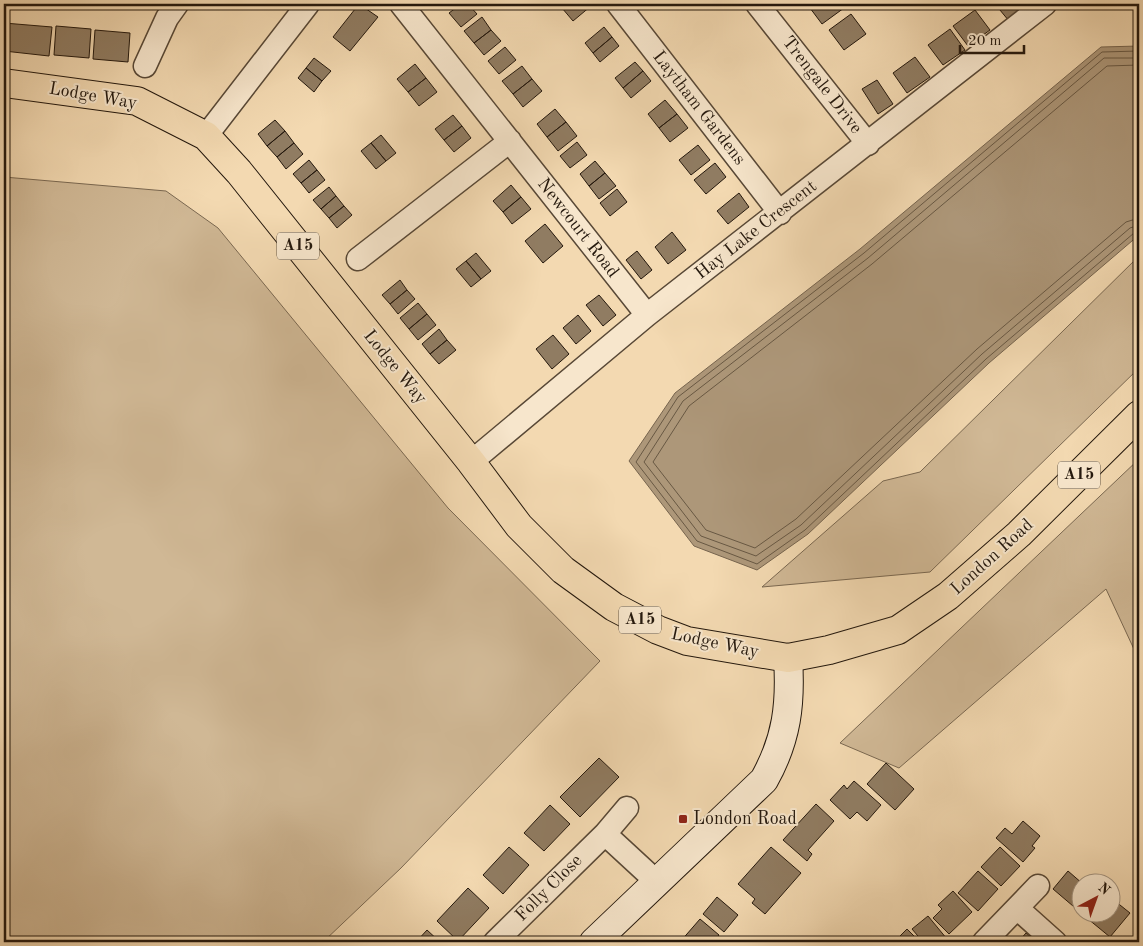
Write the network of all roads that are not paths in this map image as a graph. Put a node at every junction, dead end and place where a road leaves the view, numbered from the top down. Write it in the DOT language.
graph roads {
  1 [pos="177,4"];
  2 [pos="308,4"];
  3 [pos="401,4"];
  4 [pos="618,4"];
  5 [pos="1045,4"];
  6 [pos="767,7"];
  7 [pos="146,66"];
  8 [pos="4,83"];
  9 [pos="206,136"];
  10 [pos="510,141"];
  11 [pos="868,144"];
  12 [pos="780,213"];
  13 [pos="358,259"];
  14 [pos="647,315"];
  15 [pos="1139,415"];
  16 [pos="471,462"];
  17 [pos="788,658"];
  18 [pos="627,808"];
  19 [pos="605,834"];
  20 [pos="657,882"];
  21 [pos="1038,886"];
  22 [pos="1017,908"];
  23 [pos="495,942"];
  24 [pos="594,942"];
  25 [pos="984,942"];
  26 [pos="1055,942"];
  1 -- 7 [label="street"];
  2 -- 9 [label="street"];
  3 -- 10 [label="street, Newcourt Road"];
  4 -- 12 [label="street, Laytham Gardens"];
  5 -- 11 [label="street, Hay Lake Crescent"];
  6 -- 11 [label="street, Trengale Drive"];
  8 -- 9 [label="main road, Lodge Way / A15"];
  9 -- 16 [label="main road, Lodge Way / A15"];
  10 -- 13 [label="street"];
  10 -- 14 [label="street, Newcourt Road"];
  11 -- 12 [label="street, Hay Lake Crescent"];
  12 -- 14 [label="street, Hay Lake Crescent"];
  14 -- 16 [label="street, Hay Lake Crescent"];
  15 -- 17 [label="main road, London Road / A15"];
  16 -- 17 [label="main road, Lodge Way / A15"];
  17 -- 20 [label="main road"];
  18 -- 19 [label="street, Folly Close"];
  19 -- 20 [label="street"];
  19 -- 23 [label="street, Folly Close"];
  20 -- 24 [label="main road"];
  21 -- 22 [label="street"];
  22 -- 25 [label="street"];
  22 -- 26 [label="street"];
}
